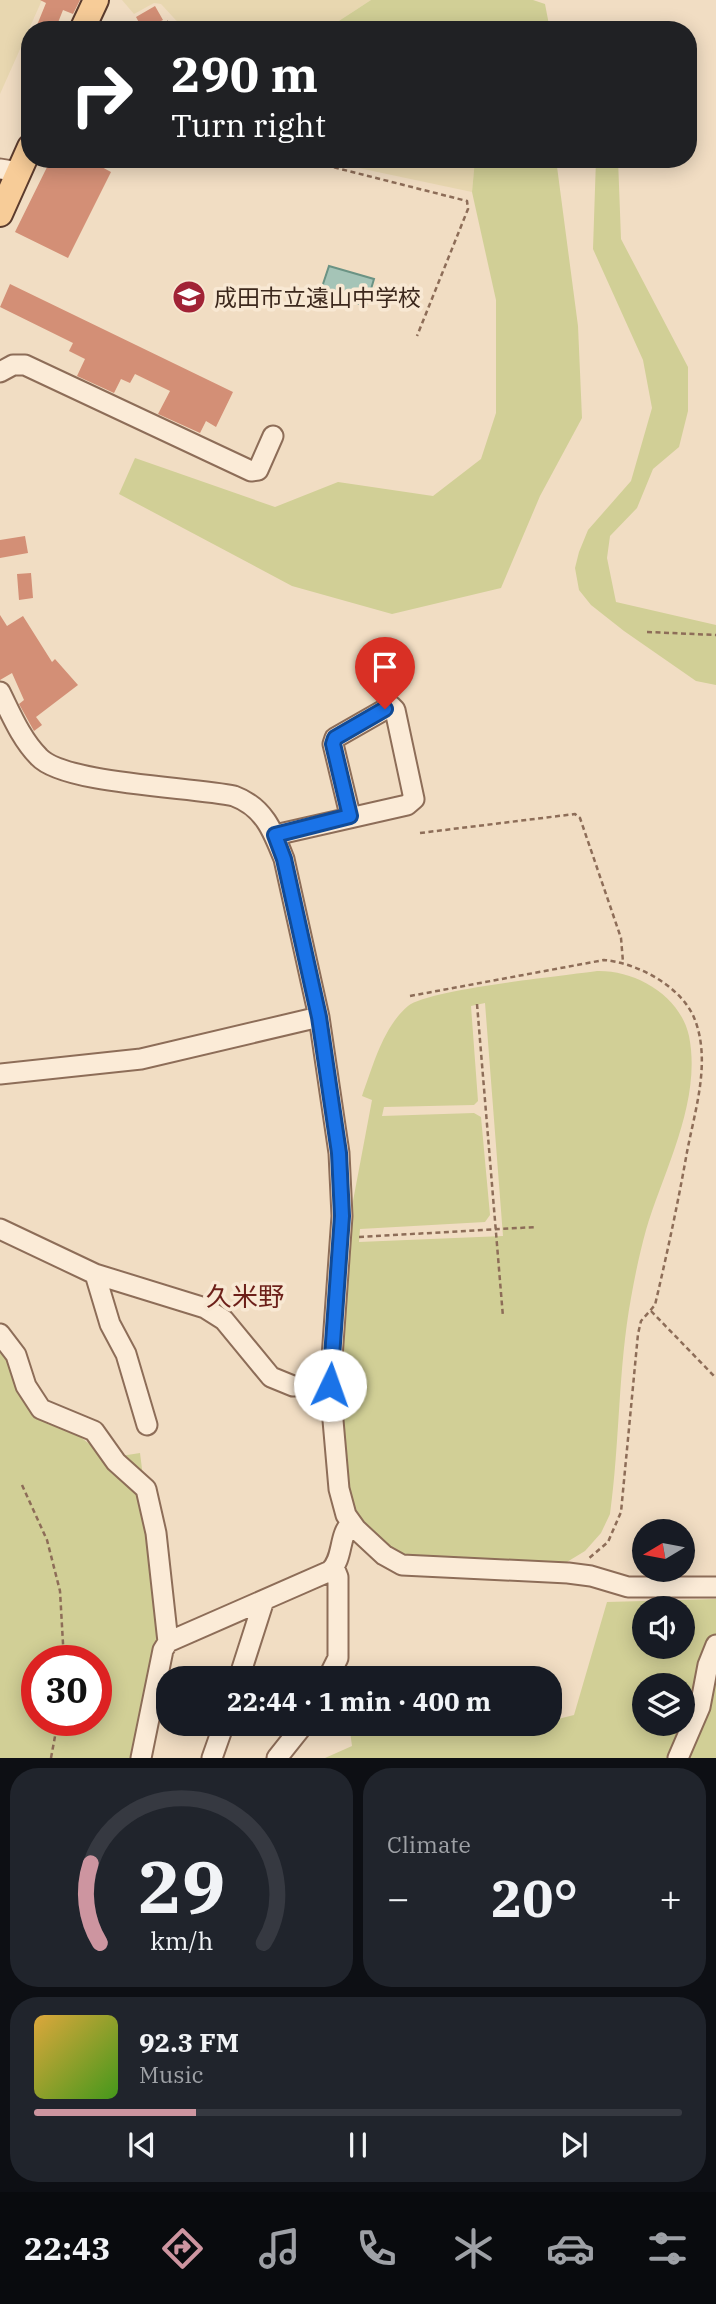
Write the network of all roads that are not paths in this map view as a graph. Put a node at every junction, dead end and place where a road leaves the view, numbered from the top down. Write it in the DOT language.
graph roads {
  1 [pos="96,0"];
  2 [pos="86,21"];
  3 [pos="21,157"];
  4 [pos="9,170"];
  5 [pos="0,214"];
  6 [pos="0,372"];
  7 [pos="273,436"];
  8 [pos="0,692"];
  9 [pos="350,816"];
  10 [pos="275,835"];
  11 [pos="319,1017"];
  12 [pos="0,1074"];
  13 [pos="0,1229"];
  14 [pos="94,1274"];
  15 [pos="0,1334"];
  16 [pos="330,1385"];
  17 [pos="147,1425"];
  18 [pos="351,1522"];
  19 [pos="334,1567"];
  20 [pos="716,1587"];
  21 [pos="264,1600"];
  22 [pos="168,1642"];
  23 [pos="716,1645"];
  24 [pos="243,1666"];
  25 [pos="334,1666"];
  26 [pos="220,1736"];
  27 [pos="294,1736"];
  28 [pos="141,1758"];
  29 [pos="212,1758"];
  30 [pos="277,1758"];
  31 [pos="678,1758"];
  1 -- 2 [label="main road"];
  3 -- 4 [label="main road"];
  4 -- 5 [label="main road"];
  6 -- 7 [label="street"];
  8 -- 10 [label="street"];
  9 -- 9 [label="street"];
  9 -- 10 [label="street"];
  10 -- 11 [label="street"];
  11 -- 12 [label="street"];
  11 -- 16 [label="street"];
  13 -- 14 [label="street"];
  14 -- 16 [label="street"];
  14 -- 17 [label="street"];
  15 -- 22 [label="street"];
  16 -- 18 [label="street"];
  18 -- 19 [label="street"];
  18 -- 20 [label="street"];
  19 -- 21 [label="street"];
  19 -- 25 [label="street"];
  21 -- 22 [label="street"];
  21 -- 24 [label="street"];
  22 -- 28 [label="street"];
  23 -- 31 [label="street"];
  26 -- 29 [label="street"];
  27 -- 30 [label="street"];
}
